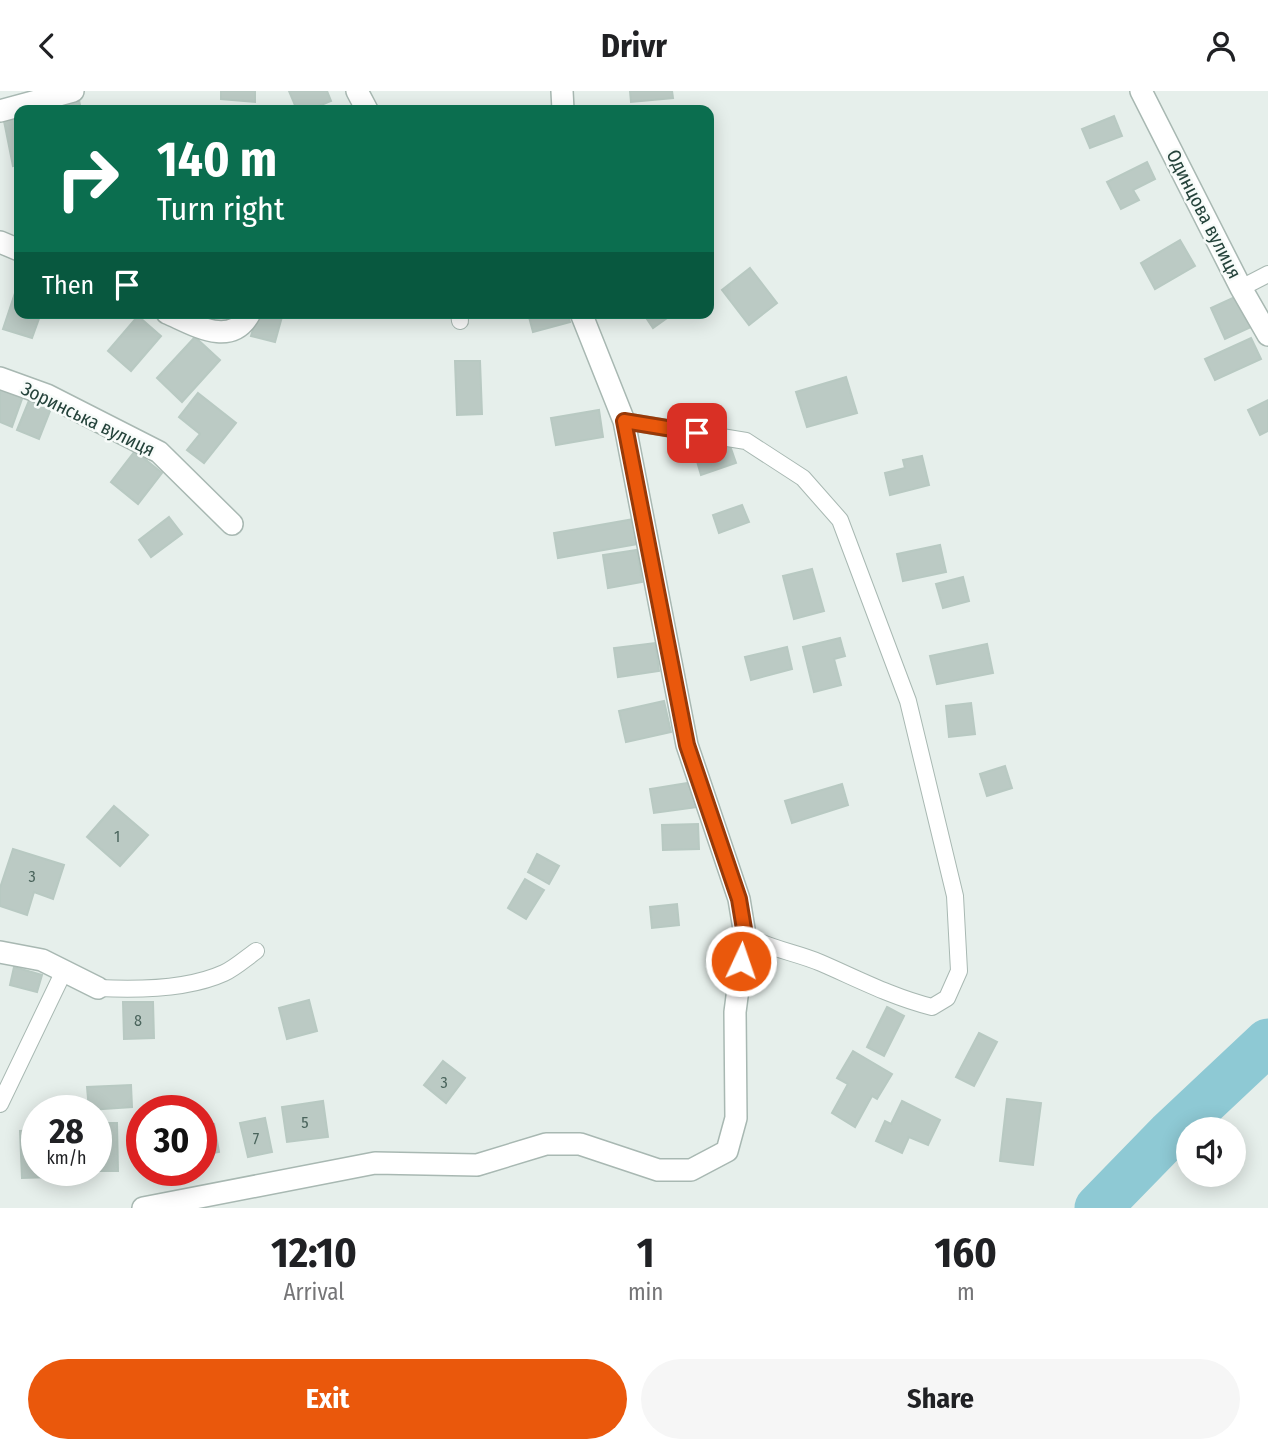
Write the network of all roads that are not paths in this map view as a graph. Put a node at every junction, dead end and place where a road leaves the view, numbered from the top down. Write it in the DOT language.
graph roads {
  1 [pos="73,91"];
  2 [pos="1142,91"];
  3 [pos="22,105"];
  4 [pos="1268,274"];
  5 [pos="1241,288"];
  6 [pos="181,319"];
  7 [pos="247,319"];
  8 [pos="583,319"];
  9 [pos="1268,335"];
  10 [pos="0,377"];
  11 [pos="624,421"];
  12 [pos="232,524"];
  13 [pos="745,935"];
  14 [pos="256,951"];
  15 [pos="0,952"];
  16 [pos="64,971"];
  17 [pos="98,988"];
  18 [pos="0,1104"];
  19 [pos="143,1208"];
  1 -- 3 [label="street"];
  2 -- 5 [label="street, Одинцова вулиця"];
  4 -- 5 [label="lane"];
  5 -- 9 [label="street, Одинцова вулиця"];
  6 -- 7 [label="street"];
  8 -- 11 [label="street"];
  10 -- 12 [label="street, Зоринська вулиця"];
  11 -- 13 [label="street"];
  11 -- 13 [label="lane"];
  13 -- 19 [label="street"];
  14 -- 17 [label="lane"];
  15 -- 16 [label="street"];
  16 -- 17 [label="street"];
  16 -- 18 [label="lane"];
}
